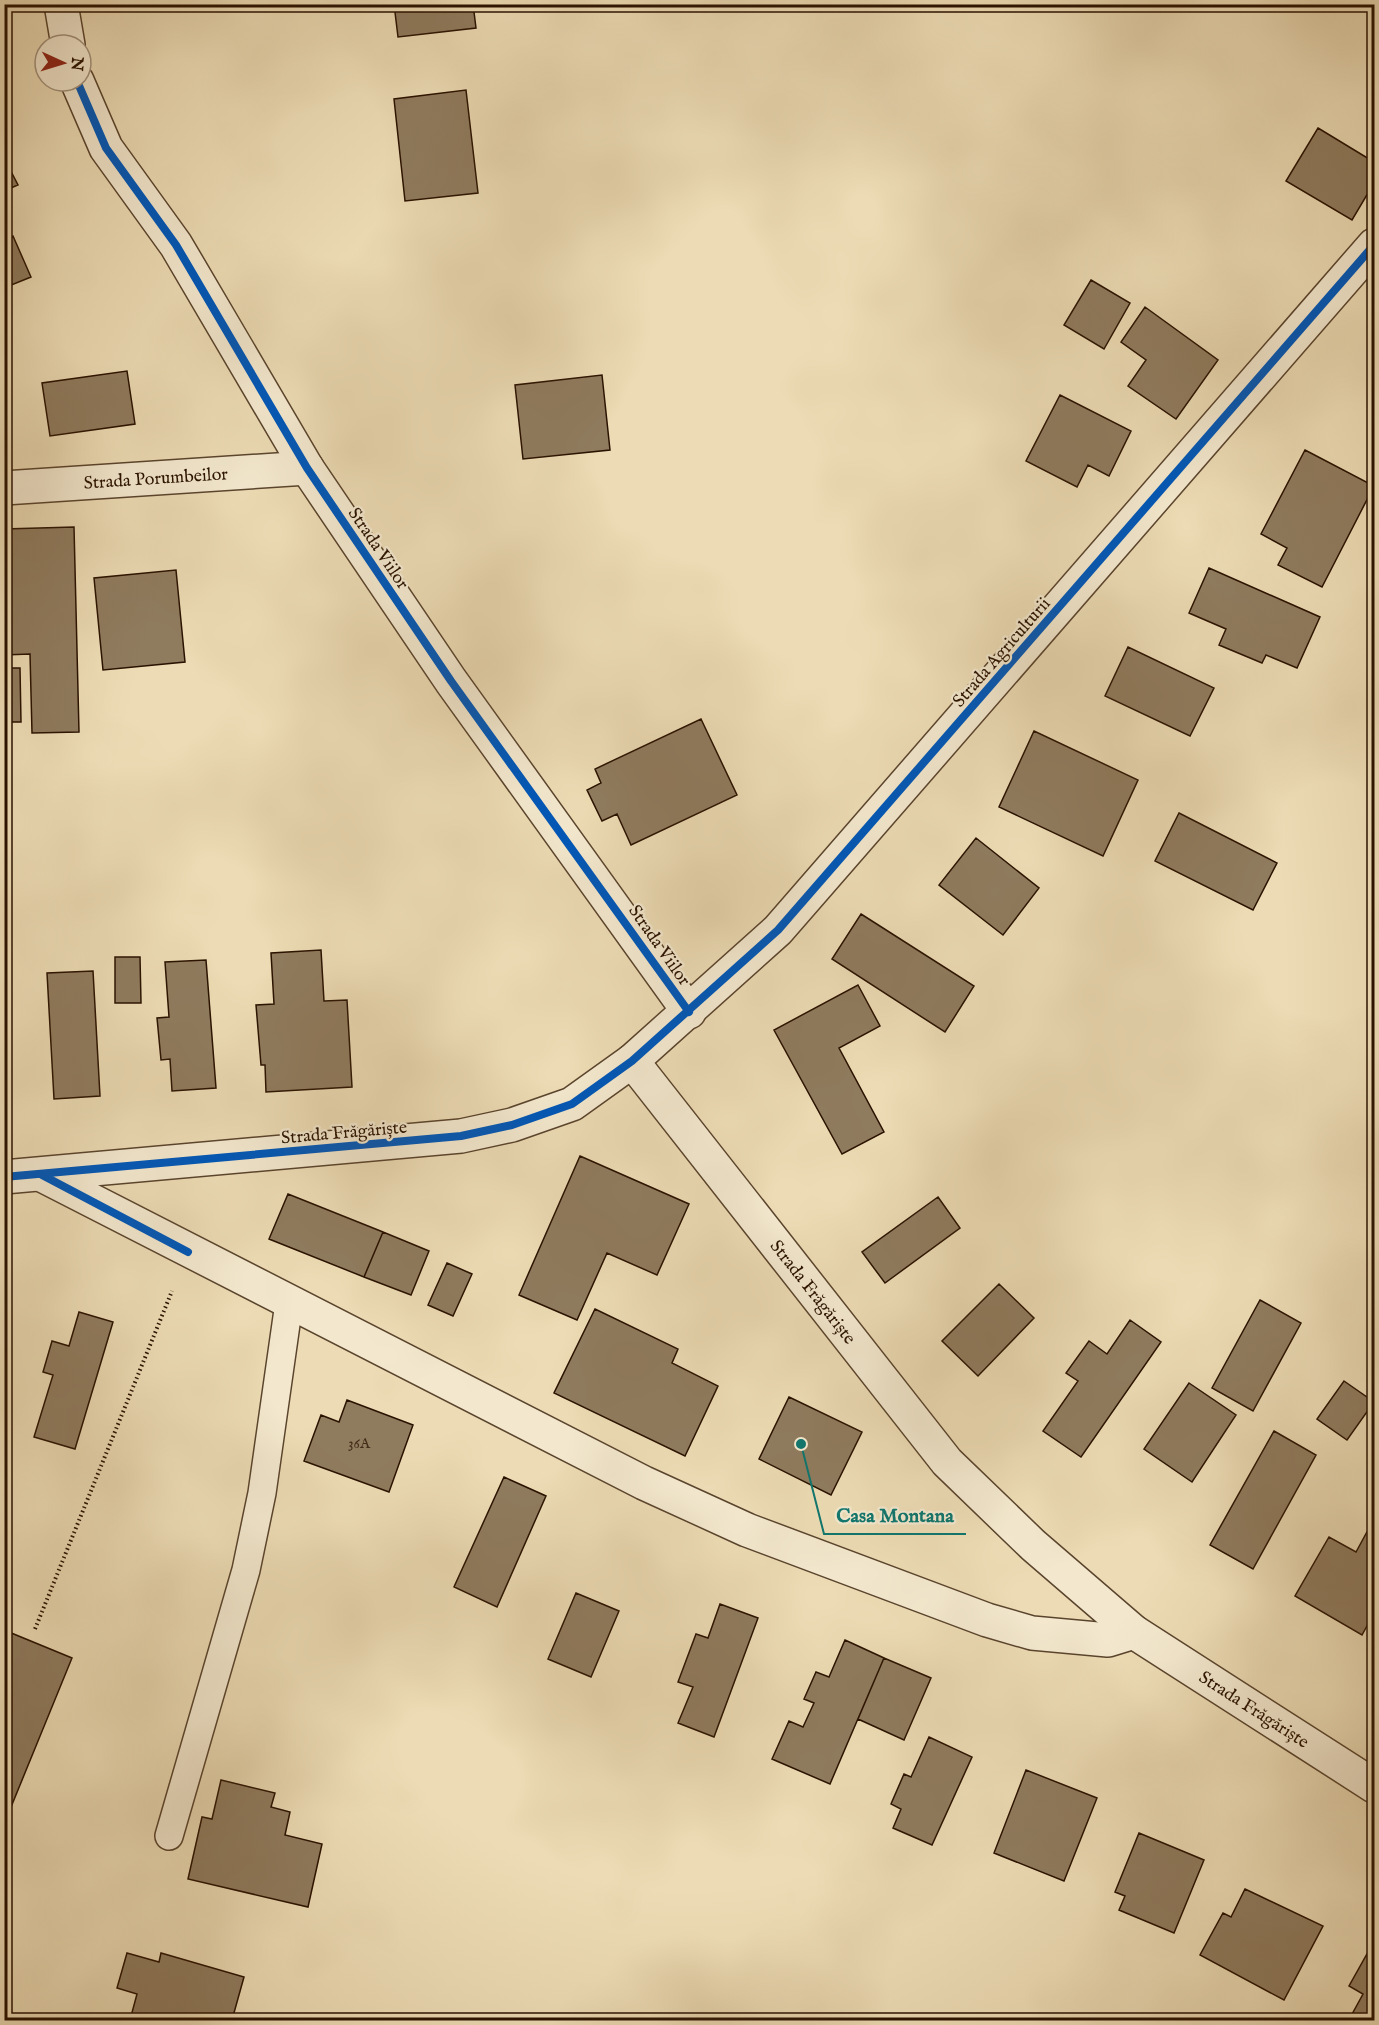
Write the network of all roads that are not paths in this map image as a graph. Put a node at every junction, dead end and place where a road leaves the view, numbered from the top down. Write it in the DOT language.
graph roads {
  1 [pos="61,4"];
  2 [pos="66,33"];
  3 [pos="82,93"];
  4 [pos="1374,245"];
  5 [pos="307,468"];
  6 [pos="4,488"];
  7 [pos="689,1012"];
  8 [pos="632,1061"];
  9 [pos="42,1175"];
  10 [pos="4,1177"];
  11 [pos="289,1303"];
  12 [pos="1134,1632"];
  13 [pos="1374,1786"];
  14 [pos="169,1836"];
  1 -- 2 [label="street"];
  3 -- 5 [label="street, Strada Viilor"];
  4 -- 7 [label="street, Strada Agriculturii"];
  5 -- 6 [label="street, Strada Porumbeilor"];
  5 -- 7 [label="street, Strada Viilor"];
  7 -- 8 [label="street, Strada Agriculturii"];
  8 -- 9 [label="street, Strada Frăgăriște"];
  8 -- 12 [label="street, Strada Frăgăriște"];
  9 -- 10 [label="street, Strada Frăgăriște"];
  9 -- 11 [label="street"];
  11 -- 12 [label="street"];
  11 -- 14 [label="lane"];
  12 -- 13 [label="street, Strada Frăgăriște"];
}
